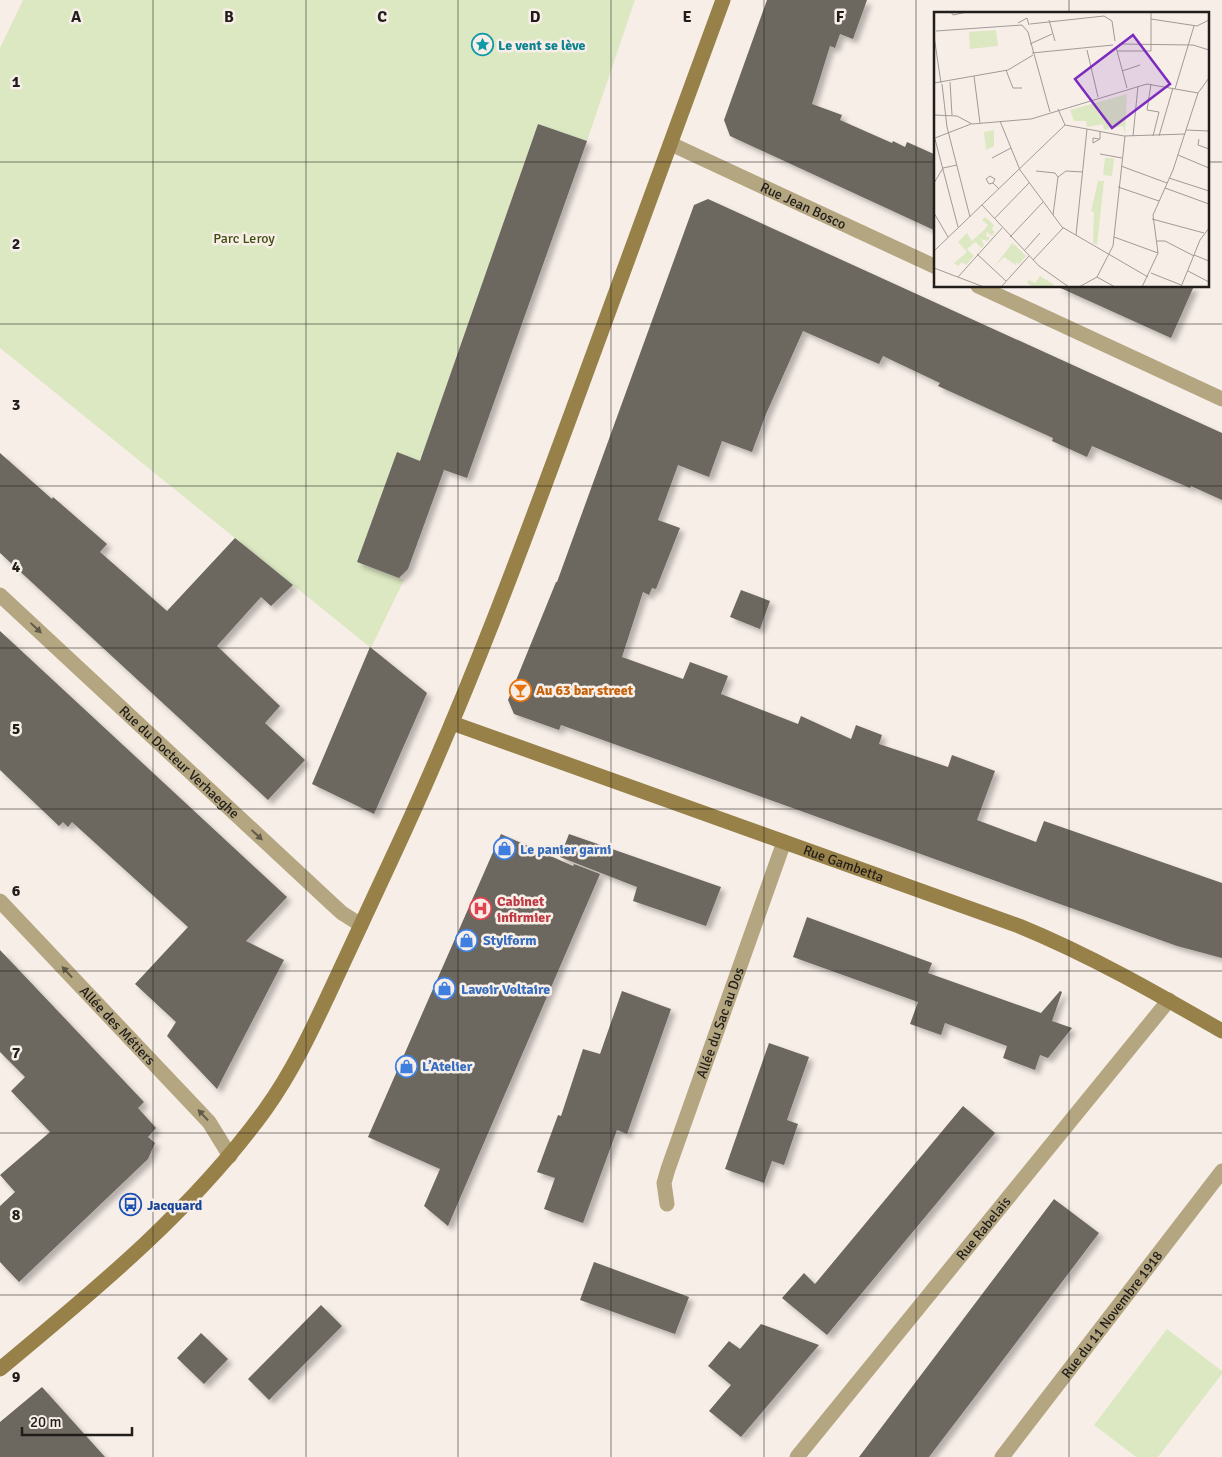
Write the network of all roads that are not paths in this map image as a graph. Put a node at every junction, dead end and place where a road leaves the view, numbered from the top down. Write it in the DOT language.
graph roads {
  1 [pos="723,0"];
  2 [pos="671,144"];
  3 [pos="934,266"];
  4 [pos="982,288"];
  5 [pos="1222,399"];
  6 [pos="0,595"];
  7 [pos="452,723"];
  8 [pos="784,842"];
  9 [pos="0,901"];
  10 [pos="361,925"];
  11 [pos="1169,1000"];
  12 [pos="1222,1031"];
  13 [pos="230,1156"];
  14 [pos="1222,1171"];
  15 [pos="667,1204"];
  16 [pos="0,1369"];
  17 [pos="797,1457"];
  18 [pos="1002,1457"];
  1 -- 2 [label="street"];
  2 -- 3 [label="street, Rue Jean Bosco"];
  2 -- 7 [label="street"];
  4 -- 5 [label="street"];
  6 -- 10 [label="street, Rue du Docteur Verhaeghe, one-way"];
  7 -- 8 [label="street, Rue Gambetta"];
  7 -- 10 [label="street"];
  8 -- 11 [label="street, Rue Gambetta"];
  8 -- 15 [label="street, Allée du Sac au Dos"];
  13 -- 9 [label="street, Allée des Métiers, one-way"];
  10 -- 13 [label="street"];
  11 -- 12 [label="street, Rue Gambetta"];
  11 -- 17 [label="street, Rue Rabelais"];
  13 -- 16 [label="street"];
  14 -- 18 [label="street, Rue du 11 Novembre 1918"];
}
